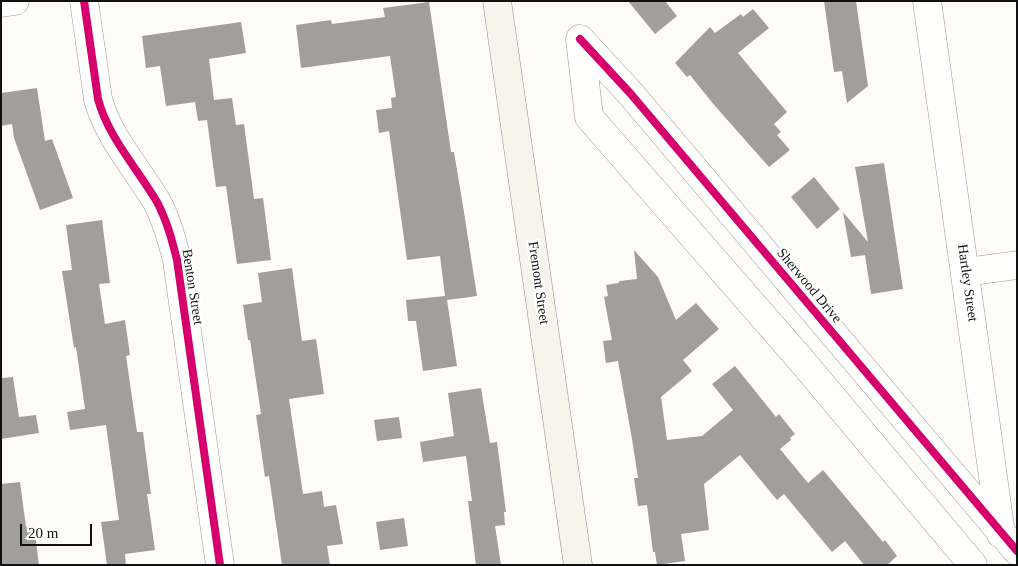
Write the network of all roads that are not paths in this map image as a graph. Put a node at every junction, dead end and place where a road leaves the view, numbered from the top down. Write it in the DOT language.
graph roads {
  1 [pos="14,1"];
  2 [pos="84,1"];
  3 [pos="497,1"];
  4 [pos="927,1"];
  5 [pos="1,3"];
  6 [pos="1017,265"];
  7 [pos="966,272"];
  8 [pos="1009,542"];
  9 [pos="220,565"];
  10 [pos="578,565"];
  11 [pos="973,565"];
  12 [pos="1006,565"];
  1 -- 5 [label="street"];
  2 -- 9 [label="street, Benton Street"];
  3 -- 10 [label="street, Fremont Street"];
  4 -- 7 [label="street, Hartley Street"];
  6 -- 7 [label="street"];
  7 -- 8 [label="street, Hartley Street"];
  8 -- 11 [label="street, Sherwood Drive"];
  8 -- 12 [label="street, Hartley Street"];
}
